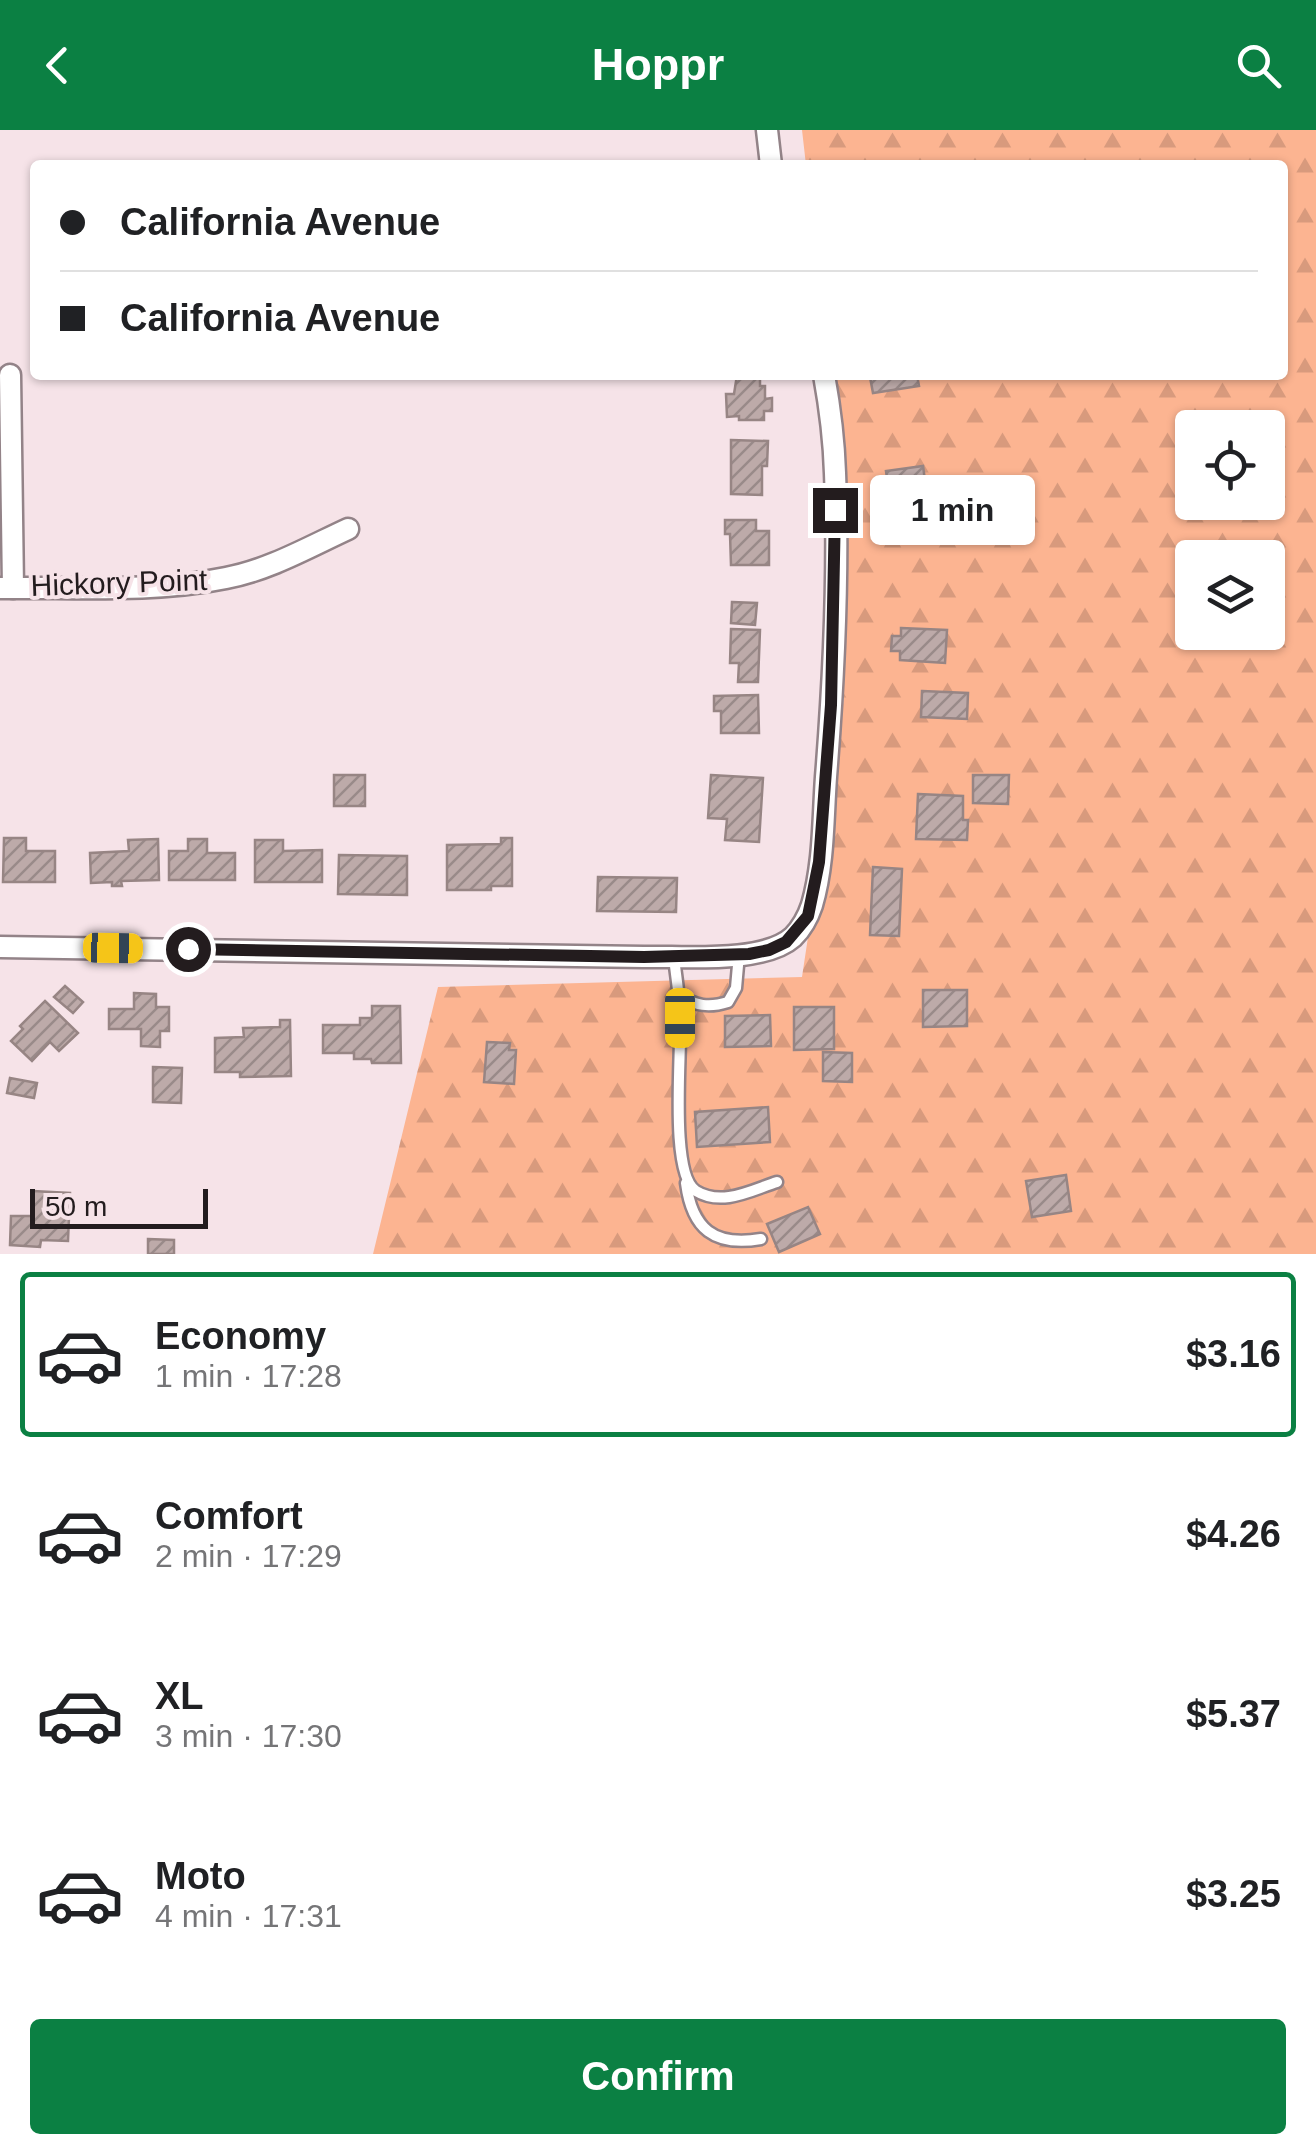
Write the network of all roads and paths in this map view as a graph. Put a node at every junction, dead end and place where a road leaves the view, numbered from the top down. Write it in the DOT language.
graph roads {
  1 [pos="767,130"];
  2 [pos="770,160"];
  3 [pos="10,375"];
  4 [pos="825,380"];
  5 [pos="348,529"];
  6 [pos="6,588"];
  7 [pos="0,947"];
  8 [pos="738,954"];
  9 [pos="674,956"];
  10 [pos="678,995"];
  11 [pos="686,1177"];
  12 [pos="777,1182"];
  13 [pos="761,1239"];
  1 -- 2 [label="street"];
  3 -- 6 [label="street"];
  4 -- 8 [label="street"];
  5 -- 6 [label="street, Hickory Point"];
  7 -- 9 [label="street"];
  8 -- 9 [label="street"];
  8 -- 10 [label="lane"];
  9 -- 10 [label="lane"];
  10 -- 11 [label="lane"];
  11 -- 12 [label="lane"];
  11 -- 13 [label="lane"];
}
